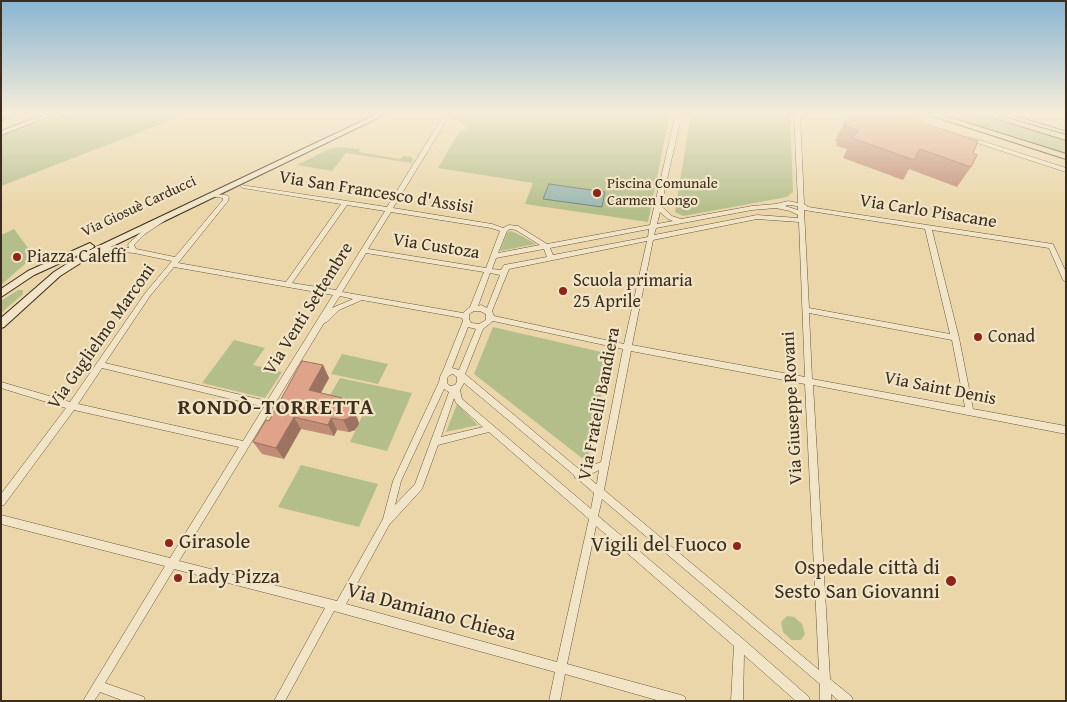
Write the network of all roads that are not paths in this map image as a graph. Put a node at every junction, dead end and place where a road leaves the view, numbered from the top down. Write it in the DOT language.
graph roads {
  1 [pos="304,146"];
  2 [pos="318,146"];
  3 [pos="428,146"];
  4 [pos="672,146"];
  5 [pos="799,146"];
  6 [pos="992,146"];
  7 [pos="1033,146"];
  8 [pos="1066,156"];
  9 [pos="1066,170"];
  10 [pos="244,186"];
  11 [pos="217,195"];
  12 [pos="344,204"];
  13 [pos="801,205"];
  14 [pos="776,206"];
  15 [pos="658,207"];
  16 [pos="752,208"];
  17 [pos="388,211"];
  18 [pos="167,217"];
  19 [pos="757,217"];
  20 [pos="802,217"];
  21 [pos="681,221"];
  22 [pos="654,226"];
  23 [pos="928,228"];
  24 [pos="504,230"];
  25 [pos="651,238"];
  26 [pos="546,246"];
  27 [pos="364,250"];
  28 [pos="134,252"];
  29 [pos="92,253"];
  30 [pos="494,256"];
  31 [pos="551,258"];
  32 [pos="175,262"];
  33 [pos="488,270"];
  34 [pos="505,270"];
  35 [pos="1066,280"];
  36 [pos="288,284"];
  37 [pos="337,292"];
  38 [pos="1,294"];
  39 [pos="361,298"];
  40 [pos="472,309"];
  41 [pos="805,310"];
  42 [pos="490,315"];
  43 [pos="465,319"];
  44 [pos="1,324"];
  45 [pos="317,326"];
  46 [pos="480,327"];
  47 [pos="956,338"];
  48 [pos="627,347"];
  49 [pos="100,365"];
  50 [pos="461,375"];
  51 [pos="444,379"];
  52 [pos="808,380"];
  53 [pos="1,385"];
  54 [pos="455,388"];
  55 [pos="269,405"];
  56 [pos="72,406"];
  57 [pos="970,412"];
  58 [pos="491,428"];
  59 [pos="1066,430"];
  60 [pos="436,442"];
  61 [pos="244,445"];
  62 [pos="605,464"];
  63 [pos="578,475"];
  64 [pos="599,493"];
  65 [pos="1,502"];
  66 [pos="593,517"];
  67 [pos="1,519"];
  68 [pos="386,522"];
  69 [pos="171,564"];
  70 [pos="336,606"];
  71 [pos="739,644"];
  72 [pos="561,668"];
  73 [pos="825,682"];
  74 [pos="97,686"];
  75 [pos="88,701"];
  76 [pos="140,701"];
  77 [pos="279,701"];
  78 [pos="554,701"];
  79 [pos="681,701"];
  80 [pos="737,701"];
  81 [pos="805,701"];
  82 [pos="826,701"];
  83 [pos="848,701"];
  1 -- 38 [label="main road, Via Giosuè Carducci"];
  2 -- 11 [label="main road, Via Giosuè Carducci"];
  3 -- 17 [label="street, Via Venti Settembre"];
  4 -- 15 [label="street, Via Fratelli Bandiera"];
  5 -- 13 [label="street, Via Giuseppe Rovani"];
  6 -- 9 [label="street"];
  7 -- 8 [label="main road"];
  10 -- 12 [label="street, Via San Francesco d'Assisi"];
  11 -- 18 [label="main road, Via Giosuè Carducci"];
  11 -- 32 [label="street, Via Guglielmo Marconi"];
  12 -- 17 [label="street, Via San Francesco d'Assisi"];
  12 -- 36 [label="street"];
  13 -- 14 [label="street, Via Carlo Pisacane"];
  13 -- 20 [label="street, Via Giuseppe Rovani"];
  13 -- 23 [label="street, Via Carlo Pisacane"];
  14 -- 16 [label="street, Via Carlo Pisacane"];
  14 -- 20 [label="street"];
  15 -- 21 [label="street"];
  15 -- 22 [label="street, Via Fratelli Bandiera"];
  16 -- 19 [label="street"];
  16 -- 21 [label="street, Via Carlo Pisacane"];
  17 -- 24 [label="street, Via San Francesco d'Assisi"];
  17 -- 27 [label="street, Via Venti Settembre"];
  18 -- 28 [label="street"];
  18 -- 29 [label="main road, Via Giosuè Carducci"];
  19 -- 20 [label="street"];
  19 -- 25 [label="street"];
  20 -- 41 [label="street, Via Giuseppe Rovani"];
  21 -- 22 [label="street, Via Carlo Pisacane"];
  22 -- 25 [label="street, Via Fratelli Bandiera"];
  22 -- 26 [label="street, Via Carlo Pisacane"];
  23 -- 35 [label="street, Via Carlo Pisacane"];
  23 -- 47 [label="street"];
  24 -- 26 [label="street"];
  24 -- 30 [label="street"];
  25 -- 31 [label="street"];
  25 -- 48 [label="street, Via Fratelli Bandiera"];
  26 -- 30 [label="street, Via Carlo Pisacane"];
  26 -- 31 [label="street"];
  27 -- 33 [label="street, Via Custoza"];
  27 -- 37 [label="street, Via Venti Settembre"];
  28 -- 29 [label="street"];
  28 -- 32 [label="street"];
  29 -- 44 [label="main road, Via Giosuè Carducci"];
  30 -- 33 [label="street"];
  31 -- 34 [label="street"];
  32 -- 36 [label="street"];
  32 -- 49 [label="street, Via Guglielmo Marconi"];
  33 -- 34 [label="street, Via Custoza"];
  33 -- 40 [label="street"];
  34 -- 42 [label="street"];
  36 -- 37 [label="street"];
  37 -- 39 [label="street"];
  37 -- 45 [label="street, Via Venti Settembre"];
  39 -- 43 [label="street"];
  39 -- 45 [label="street"];
  40 -- 42 [label="street"];
  40 -- 43 [label="street"];
  41 -- 47 [label="street"];
  41 -- 52 [label="street, Via Giuseppe Rovani"];
  42 -- 46 [label="street"];
  42 -- 48 [label="street, Via Saint Denis"];
  43 -- 46 [label="street"];
  43 -- 51 [label="street"];
  45 -- 55 [label="street, Via Venti Settembre"];
  46 -- 50 [label="street"];
  47 -- 57 [label="street"];
  48 -- 52 [label="street, Via Saint Denis"];
  48 -- 62 [label="street, Via Fratelli Bandiera"];
  49 -- 55 [label="street"];
  49 -- 56 [label="street, Via Guglielmo Marconi"];
  50 -- 51 [label="street"];
  50 -- 54 [label="street"];
  50 -- 63 [label="street"];
  51 -- 54 [label="street"];
  51 -- 68 [label="street"];
  52 -- 57 [label="street, Via Saint Denis"];
  52 -- 73 [label="street, Via Giuseppe Rovani"];
  53 -- 56 [label="street"];
  54 -- 58 [label="street"];
  54 -- 60 [label="street"];
  55 -- 61 [label="street, Via Venti Settembre"];
  56 -- 61 [label="street"];
  56 -- 65 [label="street, Via Guglielmo Marconi"];
  57 -- 59 [label="street, Via Saint Denis"];
  58 -- 60 [label="street"];
  58 -- 66 [label="street"];
  60 -- 68 [label="street"];
  61 -- 69 [label="street, Via Venti Settembre"];
  62 -- 63 [label="street"];
  62 -- 64 [label="street, Via Fratelli Bandiera"];
  63 -- 64 [label="street"];
  64 -- 66 [label="street, Via Fratelli Bandiera"];
  64 -- 73 [label="street"];
  66 -- 71 [label="street"];
  66 -- 72 [label="street, Via Fratelli Bandiera"];
  67 -- 69 [label="street, Via Damiano Chiesa"];
  68 -- 70 [label="street"];
  69 -- 70 [label="street, Via Damiano Chiesa"];
  69 -- 74 [label="street, Via Venti Settembre"];
  70 -- 72 [label="street, Via Damiano Chiesa"];
  70 -- 77 [label="street"];
  71 -- 80 [label="street"];
  71 -- 81 [label="street"];
  72 -- 78 [label="street, Via Fratelli Bandiera"];
  72 -- 79 [label="street, Via Damiano Chiesa"];
  73 -- 82 [label="street, Via Giuseppe Rovani"];
  73 -- 83 [label="street"];
  74 -- 75 [label="street, Via Venti Settembre"];
  74 -- 76 [label="street"];
}
